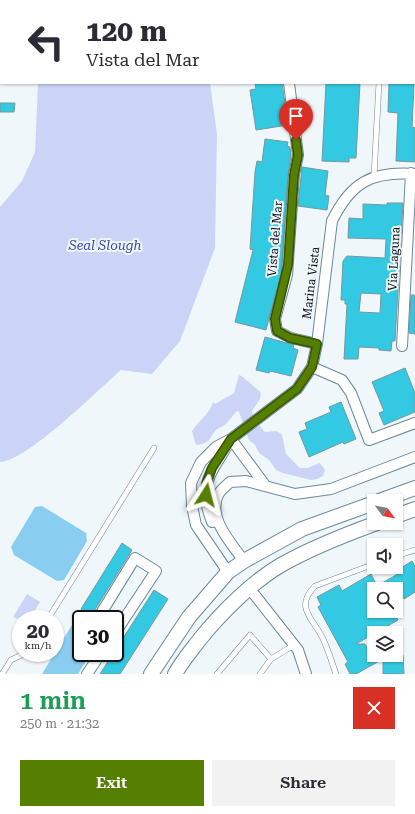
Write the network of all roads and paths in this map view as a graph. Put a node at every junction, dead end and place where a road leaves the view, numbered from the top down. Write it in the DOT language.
graph roads {
  1 [pos="289,84"];
  2 [pos="379,84"];
  3 [pos="413,174"];
  4 [pos="374,176"];
  5 [pos="410,281"];
  6 [pos="317,344"];
  7 [pos="402,346"];
  8 [pos="312,367"];
  9 [pos="415,423"];
  10 [pos="231,439"];
  11 [pos="154,448"];
  12 [pos="415,457"];
  13 [pos="265,485"];
  14 [pos="415,488"];
  15 [pos="398,494"];
  16 [pos="367,506"];
  17 [pos="367,527"];
  18 [pos="224,532"];
  19 [pos="415,550"];
  20 [pos="403,554"];
  21 [pos="244,561"];
  22 [pos="367,567"];
  23 [pos="228,572"];
  24 [pos="250,589"];
  25 [pos="54,610"];
  26 [pos="103,610"];
  27 [pos="124,617"];
  28 [pos="294,645"];
  29 [pos="271,659"];
  30 [pos="12,660"];
  31 [pos="95,662"];
  32 [pos="2,674"];
  33 [pos="87,674"];
  34 [pos="151,674"];
  35 [pos="175,674"];
  36 [pos="218,674"];
  37 [pos="260,674"];
  38 [pos="306,674"];
  39 [pos="336,674"];
  1 -- 6 [label="street, Vista del Mar"];
  2 -- 4 [label="lane"];
  3 -- 4 [label="street, Marina Vista"];
  3 -- 5 [label="street, Via Laguna"];
  4 -- 6 [label="street, Marina Vista"];
  5 -- 7 [label="street, Via Laguna"];
  6 -- 8 [label="street, Marina Vista"];
  8 -- 9 [label="street"];
  8 -- 10 [label="street, Marina Vista"];
  10 -- 13 [label="street"];
  10 -- 18 [label="street, Marina Vista"];
  10 -- 23 [label="street, Marina Vista"];
  11 -- 25 [label="lane"];
  12 -- 13 [label="street"];
  13 -- 18 [label="street"];
  14 -- 15 [label="main road"];
  16 -- 21 [label="main road"];
  17 -- 24 [label="main road"];
  18 -- 21 [label="street"];
  19 -- 20 [label="lane"];
  21 -- 23 [label="main road"];
  22 -- 39 [label="lane"];
  23 -- 34 [label="main road"];
  24 -- 28 [label="street"];
  24 -- 35 [label="main road"];
  26 -- 27 [label="street"];
  28 -- 29 [label="lane"];
  28 -- 38 [label="street"];
  29 -- 36 [label="lane"];
  29 -- 37 [label="lane"];
  30 -- 32 [label="lane"];
  31 -- 33 [label="street"];
}
